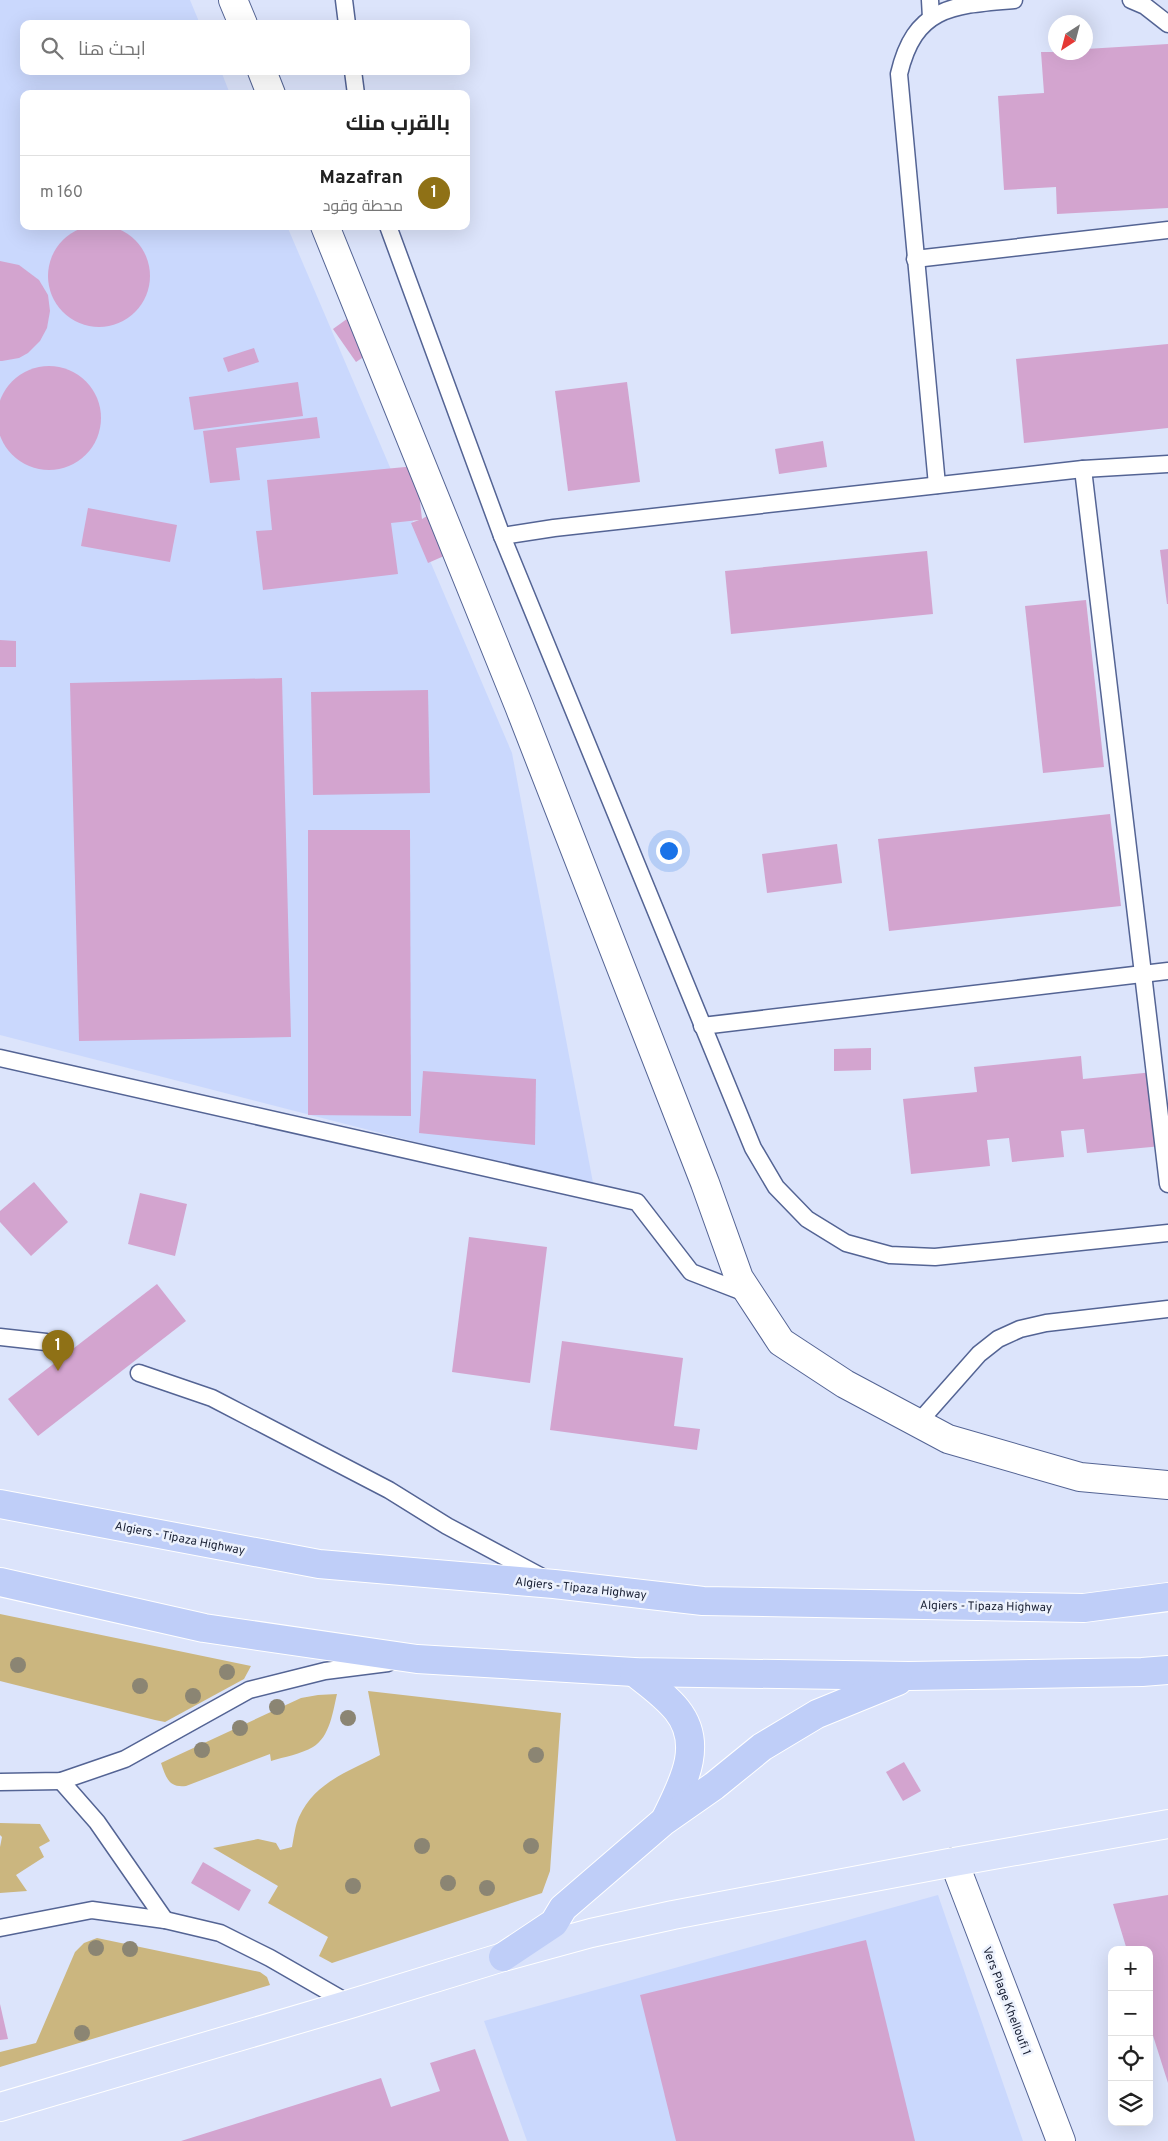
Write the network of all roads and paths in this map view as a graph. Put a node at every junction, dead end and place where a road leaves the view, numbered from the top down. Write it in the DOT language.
graph roads {
  1 [pos="233,0"];
  2 [pos="344,0"];
  3 [pos="930,0"];
  4 [pos="1014,0"];
  5 [pos="1131,0"];
  6 [pos="931,18"];
  7 [pos="241,20"];
  8 [pos="346,20"];
  9 [pos="1168,24"];
  10 [pos="264,75"];
  11 [pos="354,75"];
  12 [pos="269,90"];
  13 [pos="355,90"];
  14 [pos="327,230"];
  15 [pos="389,230"];
  16 [pos="1168,230"];
  17 [pos="916,259"];
  18 [pos="1168,464"];
  19 [pos="1083,469"];
  20 [pos="937,485"];
  21 [pos="502,536"];
  22 [pos="1168,971"];
  23 [pos="1143,973"];
  24 [pos="702,1026"];
  25 [pos="0,1058"];
  26 [pos="1164,1107"];
  27 [pos="1168,1184"];
  28 [pos="1168,1233"];
  29 [pos="750,1294"];
  30 [pos="1168,1309"];
  31 [pos="0,1338"];
  32 [pos="46,1342"];
  33 [pos="139,1373"];
  34 [pos="918,1423"];
  35 [pos="1168,1485"];
  36 [pos="0,1504"];
  37 [pos="0,1582"];
  38 [pos="554,1584"];
  39 [pos="1168,1598"];
  40 [pos="417,1659"];
  41 [pos="1168,1670"];
  42 [pos="634,1672"];
  43 [pos="909,1676"];
  44 [pos="61,1781"];
  45 [pos="0,1782"];
  46 [pos="664,1822"];
  47 [pos="1168,1824"];
  48 [pos="954,1862"];
  49 [pos="165,1920"];
  50 [pos="0,1928"];
  51 [pos="503,1957"];
  52 [pos="350,2004"];
  53 [pos="0,2107"];
  54 [pos="1060,2141"];
  1 -- 7 [label="street"];
  2 -- 8 [label="lane"];
  3 -- 6 [label="lane"];
  4 -- 6 [label="lane"];
  5 -- 9 [label="lane"];
  6 -- 17 [label="lane"];
  10 -- 12 [label="street"];
  11 -- 13 [label="lane"];
  14 -- 29 [label="street"];
  15 -- 21 [label="lane"];
  16 -- 17 [label="lane"];
  17 -- 20 [label="lane"];
  18 -- 19 [label="lane"];
  19 -- 20 [label="lane"];
  19 -- 23 [label="lane"];
  20 -- 21 [label="lane"];
  21 -- 24 [label="lane"];
  22 -- 23 [label="lane"];
  23 -- 24 [label="lane"];
  23 -- 26 [label="lane"];
  24 -- 28 [label="lane"];
  25 -- 29 [label="lane"];
  26 -- 27 [label="lane"];
  29 -- 34 [label="street"];
  30 -- 34 [label="lane"];
  31 -- 32 [label="lane"];
  33 -- 38 [label="lane"];
  34 -- 35 [label="street"];
  36 -- 38 [label="highway, Algiers - Tipaza Highway"];
  37 -- 40 [label="highway"];
  38 -- 39 [label="highway, Algiers - Tipaza Highway"];
  40 -- 42 [label="highway"];
  40 -- 44 [label="lane"];
  41 -- 43 [label="highway"];
  42 -- 43 [label="highway"];
  42 -- 46 [label="highway"];
  43 -- 46 [label="highway"];
  44 -- 45 [label="lane"];
  44 -- 49 [label="lane"];
  46 -- 51 [label="highway"];
  47 -- 48 [label="main road"];
  48 -- 51 [label="main road"];
  48 -- 54 [label="street, Vers Plage Khelloufi 1"];
  49 -- 50 [label="lane"];
  49 -- 52 [label="lane"];
  51 -- 52 [label="main road"];
  52 -- 53 [label="main road"];
}
